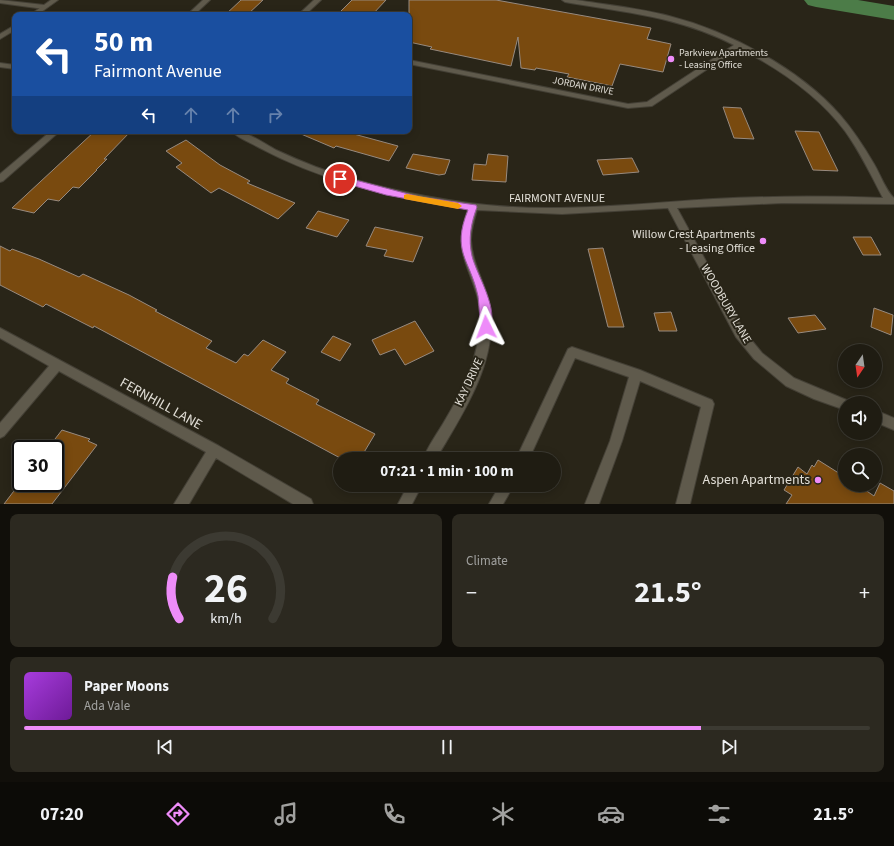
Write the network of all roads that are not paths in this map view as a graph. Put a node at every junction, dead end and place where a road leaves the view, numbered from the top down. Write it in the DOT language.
graph roads {
  1 [pos="0,0"];
  2 [pos="55,0"];
  3 [pos="207,0"];
  4 [pos="318,0"];
  5 [pos="565,0"];
  6 [pos="44,7"];
  7 [pos="37,12"];
  8 [pos="193,12"];
  9 [pos="304,12"];
  10 [pos="12,29"];
  11 [pos="0,37"];
  12 [pos="738,46"];
  13 [pos="412,63"];
  14 [pos="0,65"];
  15 [pos="12,67"];
  16 [pos="52,134"];
  17 [pos="239,134"];
  18 [pos="0,179"];
  19 [pos="892,201"];
  20 [pos="671,205"];
  21 [pos="473,207"];
  22 [pos="0,333"];
  23 [pos="58,364"];
  24 [pos="636,374"];
  25 [pos="838,403"];
  26 [pos="882,419"];
  27 [pos="894,424"];
  28 [pos="0,432"];
  29 [pos="214,450"];
  30 [pos="434,452"];
  31 [pos="525,452"];
  32 [pos="411,492"];
  33 [pos="503,492"];
  34 [pos="181,504"];
  35 [pos="306,504"];
  36 [pos="405,504"];
  37 [pos="496,504"];
  38 [pos="592,504"];
  39 [pos="683,504"];
  1 -- 6 [label="street"];
  2 -- 6 [label="street"];
  3 -- 8 [label="street"];
  4 -- 9 [label="street"];
  5 -- 12 [label="street"];
  6 -- 7 [label="street"];
  10 -- 11 [label="street"];
  12 -- 13 [label="street, JORDAN DRIVE"];
  12 -- 19 [label="street"];
  14 -- 15 [label="street"];
  16 -- 18 [label="street"];
  17 -- 21 [label="street, FAIRMONT AVENUE"];
  19 -- 20 [label="street, FAIRMONT AVENUE"];
  20 -- 21 [label="street, FAIRMONT AVENUE"];
  20 -- 25 [label="street, WOODBURY LANE"];
  21 -- 30 [label="street, KAY DRIVE"];
  22 -- 23 [label="street, FERNHILL LANE"];
  23 -- 28 [label="street"];
  23 -- 29 [label="street, FERNHILL LANE"];
  24 -- 31 [label="street"];
  24 -- 38 [label="street"];
  24 -- 39 [label="street"];
  26 -- 27 [label="street"];
  29 -- 34 [label="street"];
  29 -- 35 [label="street, FERNHILL LANE"];
  32 -- 36 [label="street"];
  33 -- 37 [label="street"];
}
